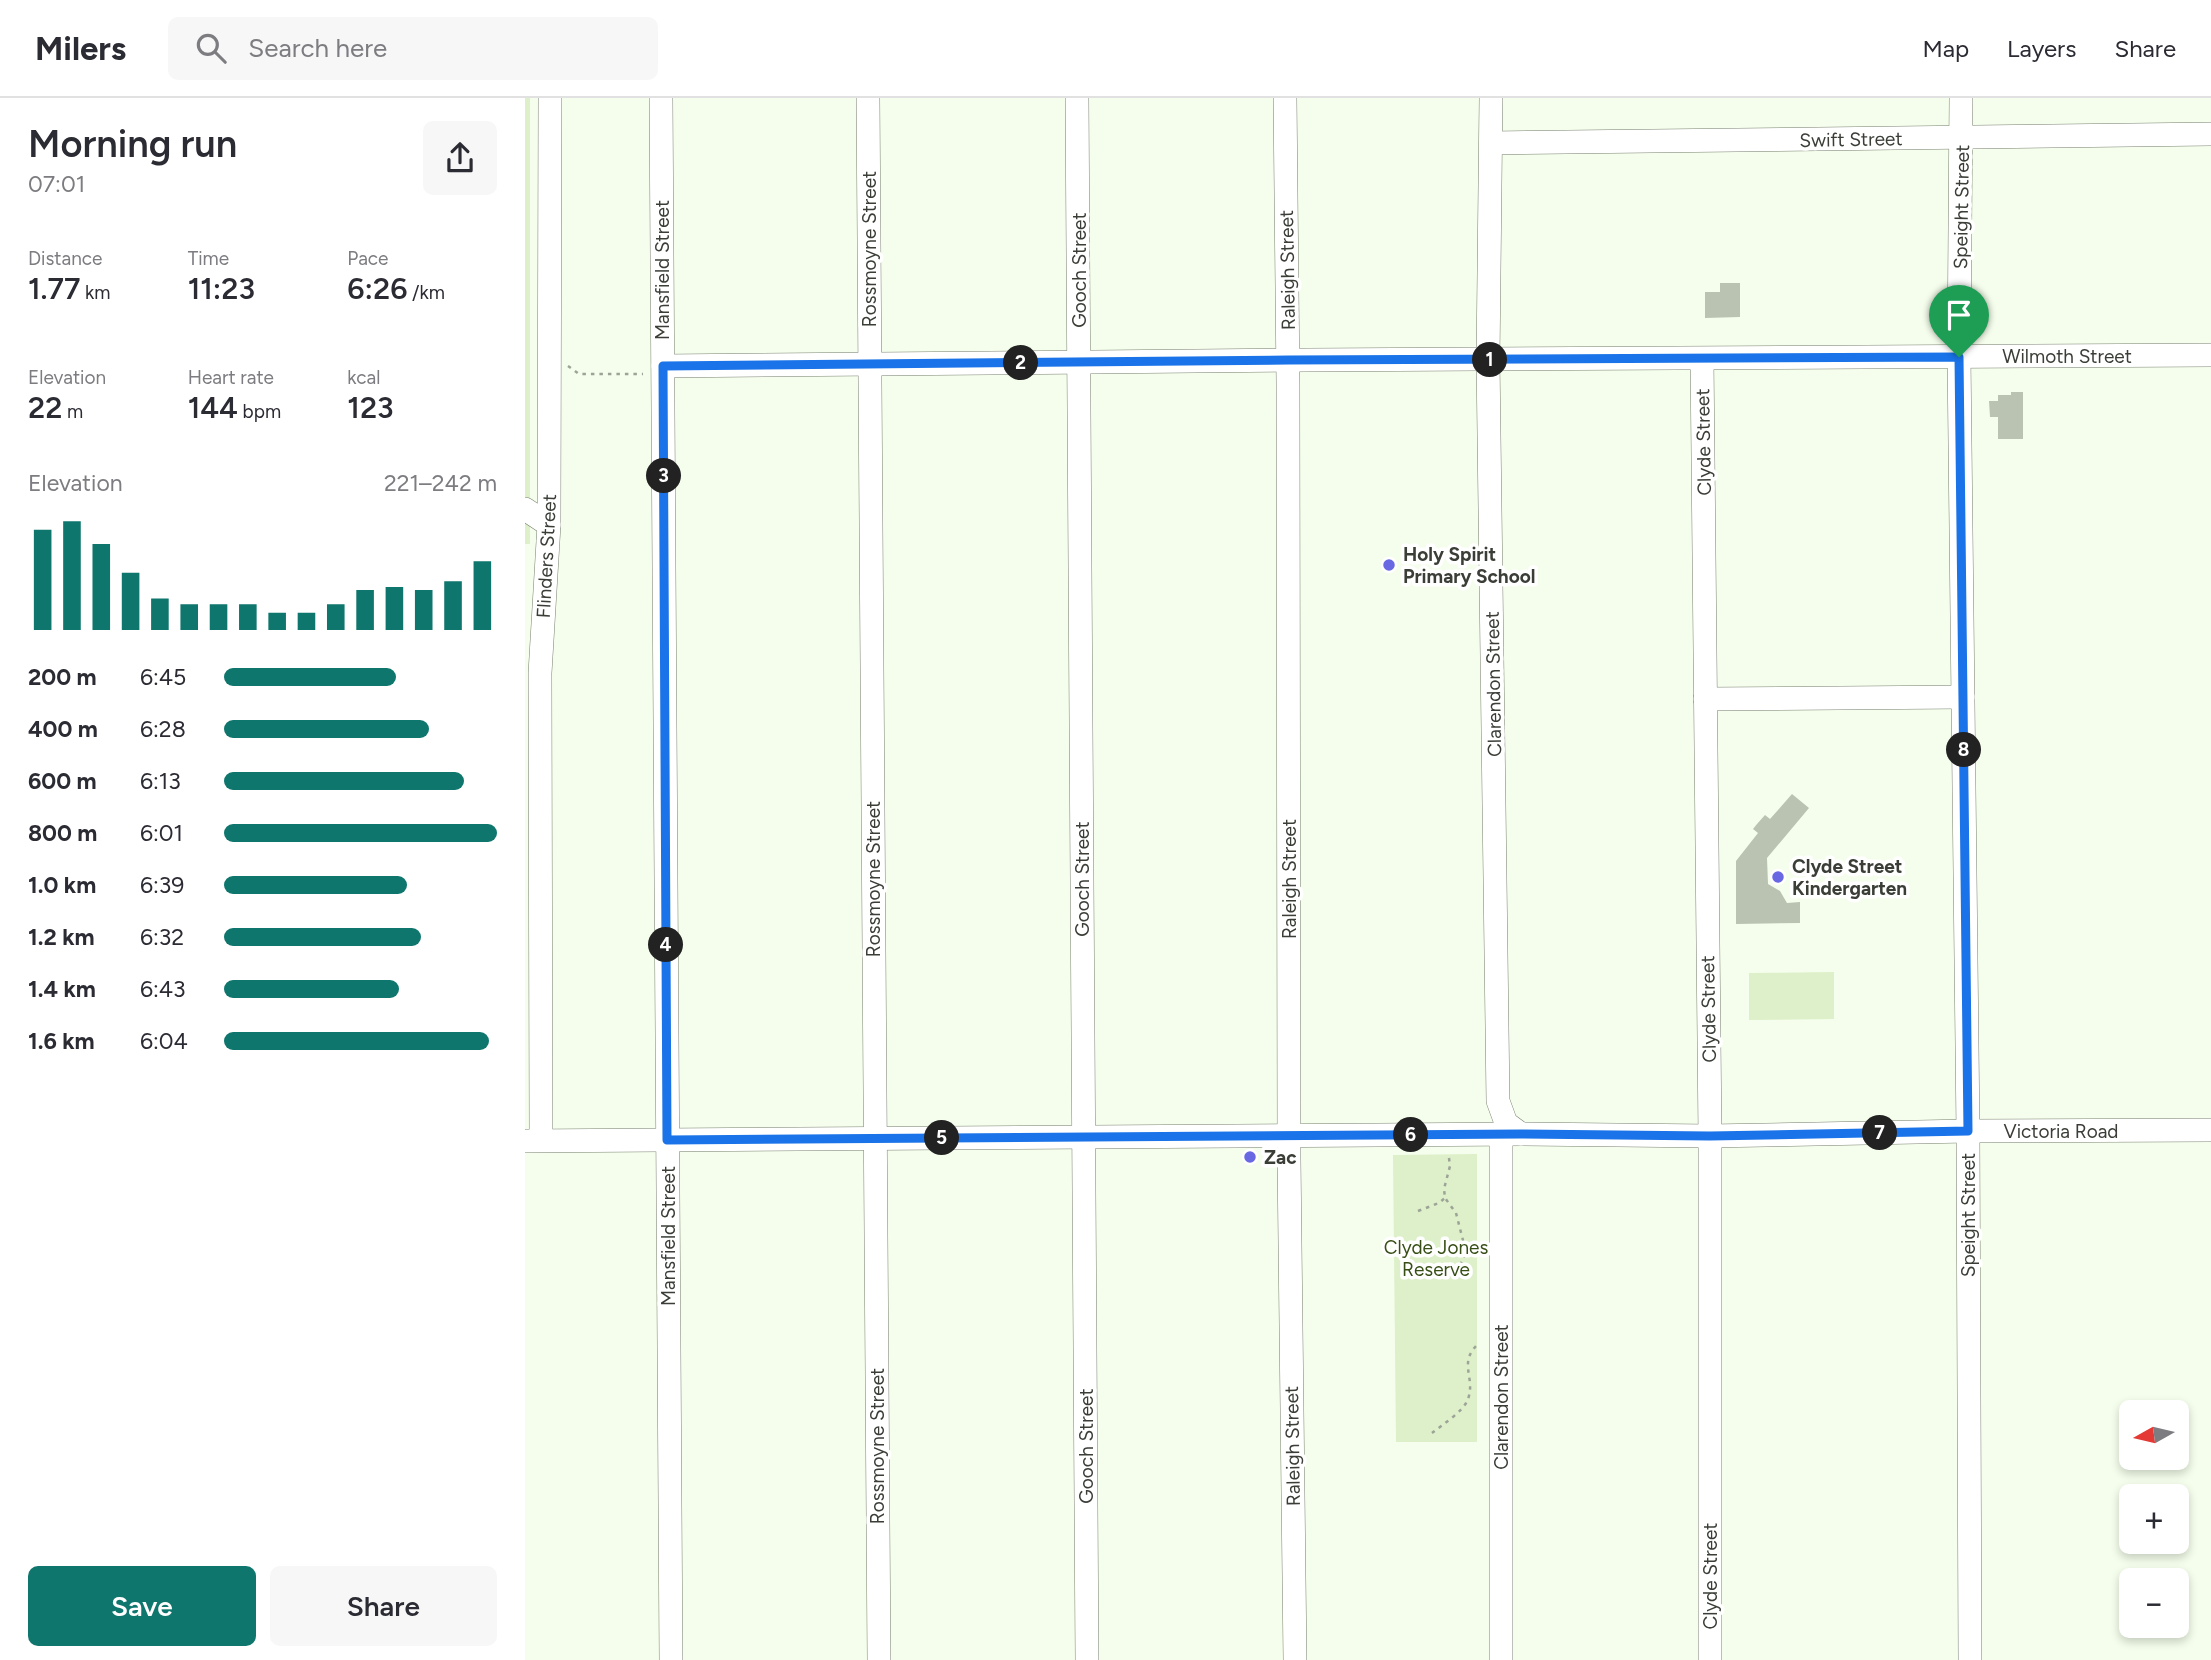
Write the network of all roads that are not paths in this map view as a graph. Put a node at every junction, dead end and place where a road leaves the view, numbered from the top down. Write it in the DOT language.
graph roads {
  1 [pos="550,98"];
  2 [pos="661,98"];
  3 [pos="868,98"];
  4 [pos="1077,98"];
  5 [pos="1285,98"];
  6 [pos="1491,98"];
  7 [pos="1961,98"];
  8 [pos="2211,134"];
  9 [pos="1962,138"];
  10 [pos="1492,143"];
  11 [pos="2211,355"];
  12 [pos="1959,357"];
  13 [pos="1702,359"];
  14 [pos="1288,360"];
  15 [pos="1489,360"];
  16 [pos="1079,363"];
  17 [pos="870,364"];
  18 [pos="653,370"];
  19 [pos="525,509"];
  20 [pos="549,525"];
  21 [pos="532,673"];
  22 [pos="1963,696"];
  23 [pos="1705,699"];
  24 [pos="2211,1130"];
  25 [pos="1968,1131"];
  26 [pos="1511,1135"];
  27 [pos="1290,1136"];
  28 [pos="1710,1136"];
  29 [pos="1084,1137"];
  30 [pos="875,1139"];
  31 [pos="533,1140"];
  32 [pos="667,1140"];
  33 [pos="671,1660"];
  34 [pos="879,1660"];
  35 [pos="1087,1660"];
  36 [pos="1295,1660"];
  37 [pos="1501,1660"];
  38 [pos="1710,1660"];
  39 [pos="1970,1660"];
  1 -- 20 [label="street, Flinders Street"];
  2 -- 18 [label="street, Mansfield Street"];
  3 -- 17 [label="street, Rossmoyne Street"];
  4 -- 16 [label="street, Gooch Street"];
  5 -- 14 [label="street, Raleigh Street"];
  6 -- 10 [label="street, Clarendon Street"];
  7 -- 9 [label="street, Speight Street"];
  8 -- 9 [label="street, Swift Street"];
  9 -- 10 [label="street, Swift Street"];
  9 -- 12 [label="street, Speight Street"];
  10 -- 15 [label="street, Clarendon Street"];
  11 -- 12 [label="street, Wilmoth Street"];
  12 -- 13 [label="street, Wilmoth Street"];
  12 -- 22 [label="street, Speight Street"];
  13 -- 15 [label="street, Wilmoth Street"];
  13 -- 23 [label="street, Clyde Street"];
  14 -- 15 [label="street, Wilmoth Street"];
  14 -- 16 [label="street, Wilmoth Street"];
  14 -- 27 [label="street, Raleigh Street"];
  15 -- 26 [label="street, Clarendon Street"];
  16 -- 17 [label="street, Wilmoth Street"];
  16 -- 29 [label="street, Gooch Street"];
  17 -- 18 [label="street, Wilmoth Street"];
  17 -- 30 [label="street, Rossmoyne Street"];
  18 -- 32 [label="street, Mansfield Street"];
  19 -- 20 [label="street"];
  20 -- 21 [label="street, Flinders Street"];
  21 -- 31 [label="street, Flinders Street"];
  22 -- 23 [label="street"];
  22 -- 25 [label="street, Speight Street"];
  23 -- 28 [label="street, Clyde Street"];
  24 -- 25 [label="street, Victoria Road"];
  25 -- 28 [label="street, Victoria Road"];
  25 -- 39 [label="street, Speight Street"];
  26 -- 27 [label="street, Victoria Road"];
  26 -- 28 [label="street, Victoria Road"];
  26 -- 37 [label="street, Clarendon Street"];
  27 -- 29 [label="street, Victoria Road"];
  27 -- 36 [label="street, Raleigh Street"];
  28 -- 38 [label="street, Clyde Street"];
  29 -- 30 [label="street, Victoria Road"];
  29 -- 35 [label="street, Gooch Street"];
  30 -- 32 [label="street, Victoria Road"];
  30 -- 34 [label="street, Rossmoyne Street"];
  31 -- 32 [label="street, Victoria Road"];
  32 -- 33 [label="street, Mansfield Street"];
}
